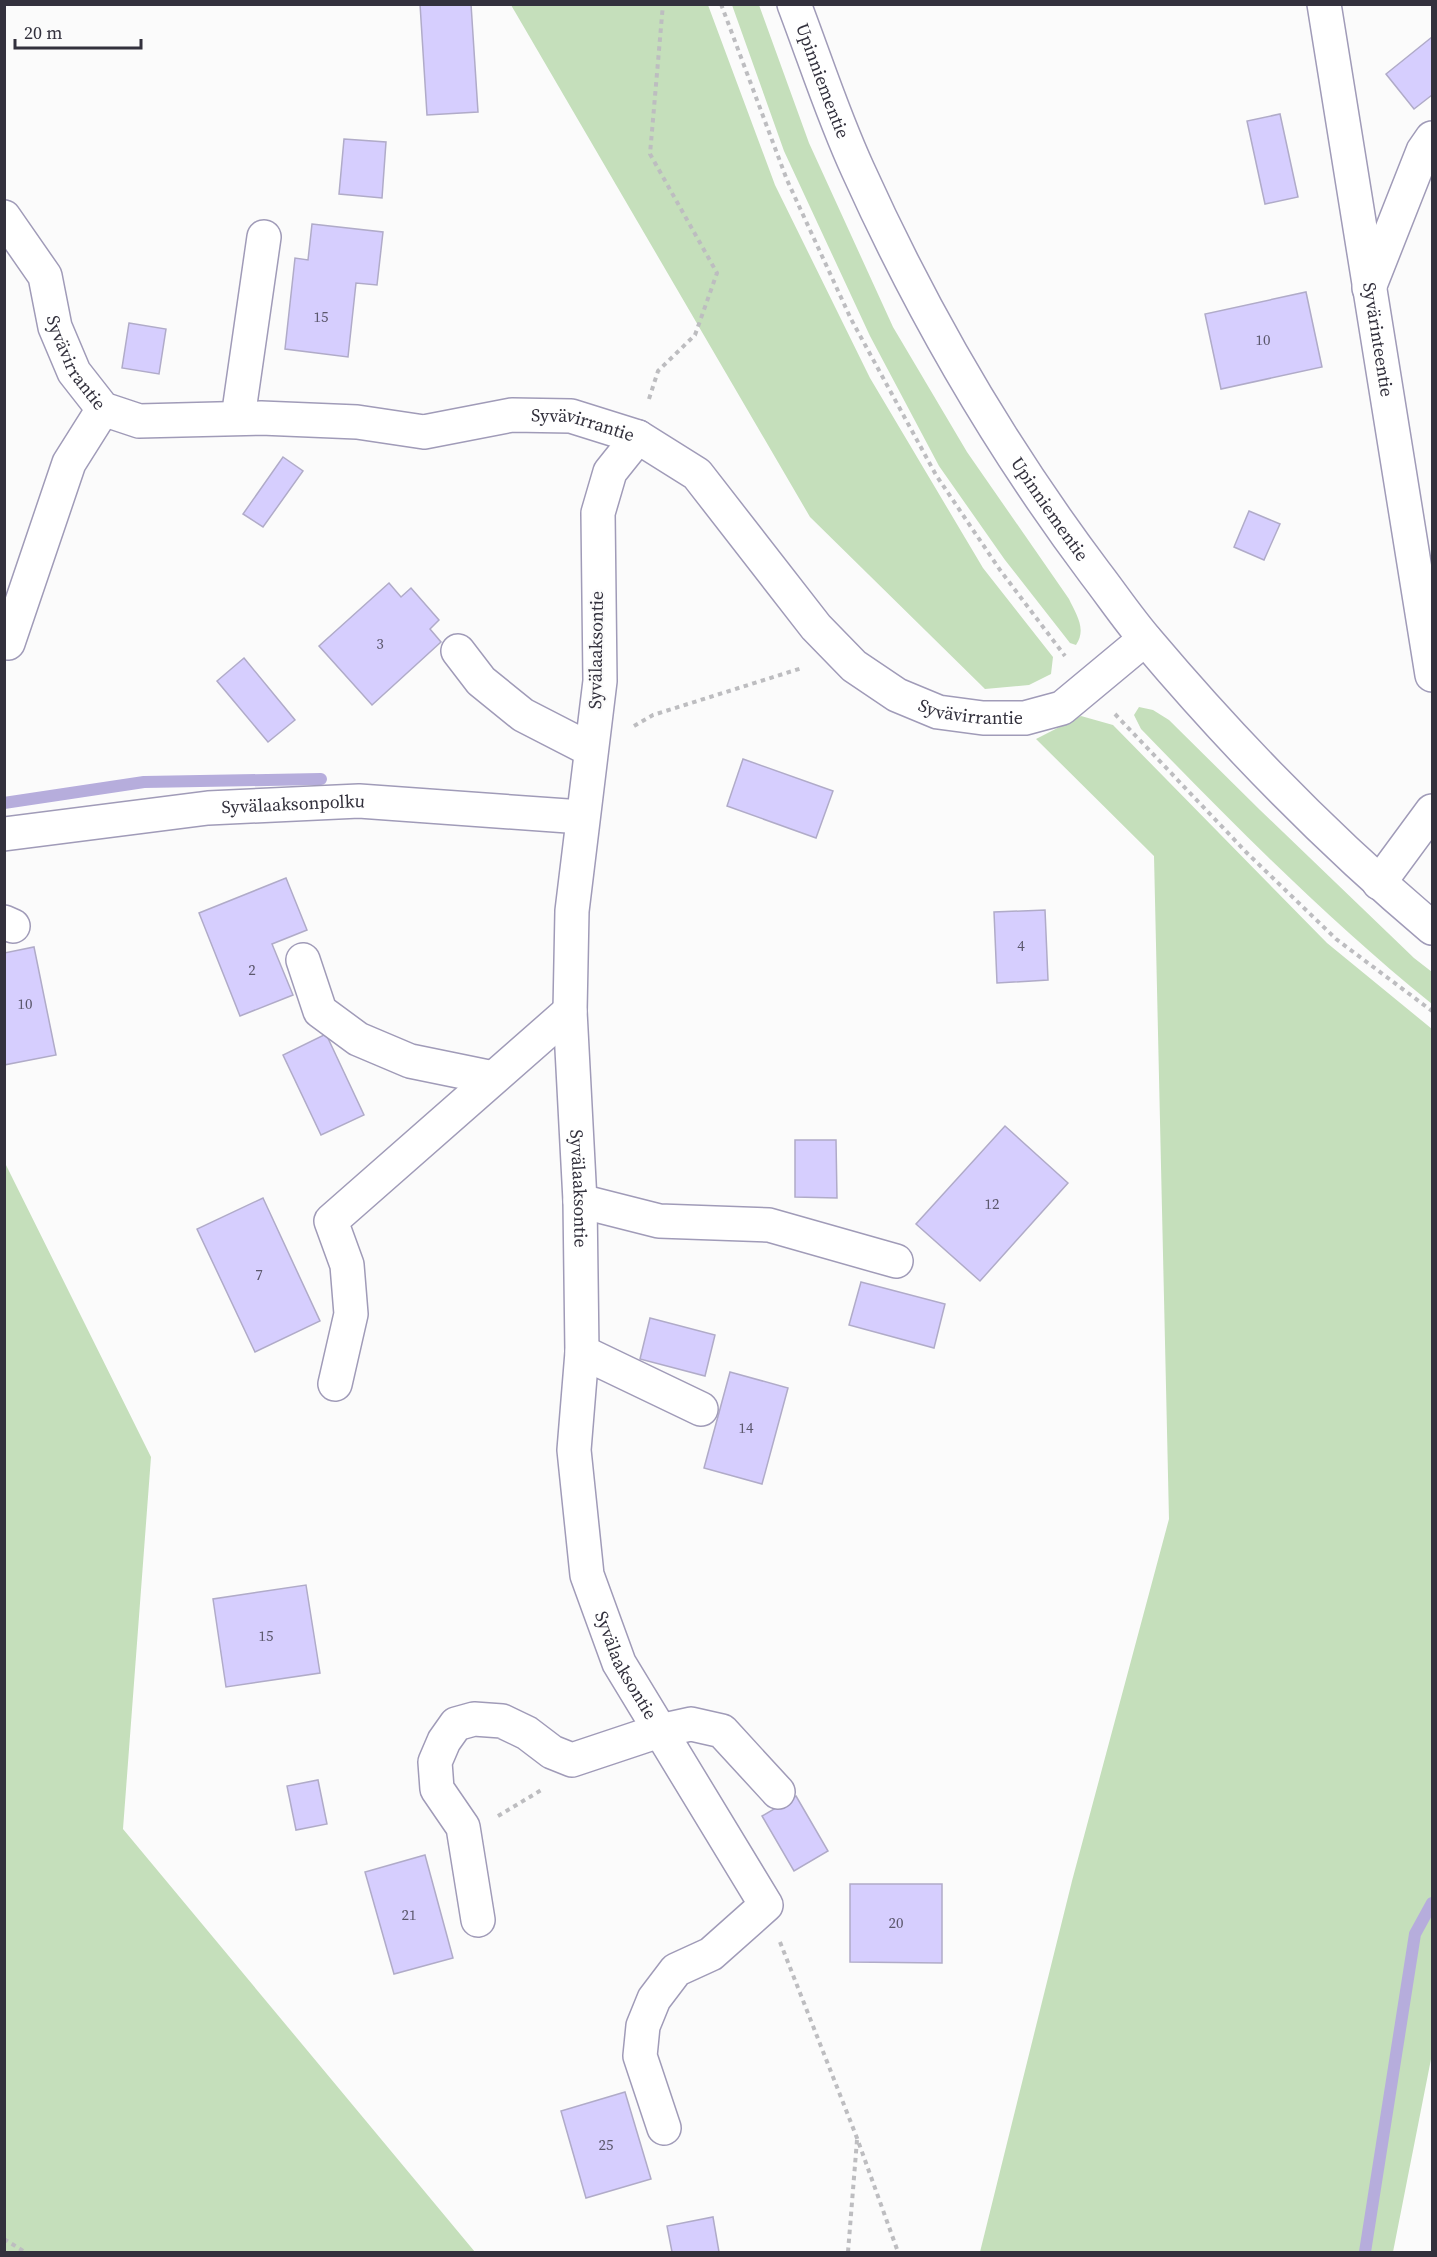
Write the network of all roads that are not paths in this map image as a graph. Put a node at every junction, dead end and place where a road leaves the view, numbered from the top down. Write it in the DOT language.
graph roads {
  1 [pos="794,4"];
  2 [pos="1324,4"];
  3 [pos="1432,138"];
  4 [pos="4,217"];
  5 [pos="264,237"];
  6 [pos="1369,288"];
  7 [pos="103,409"];
  8 [pos="238,418"];
  9 [pos="638,437"];
  10 [pos="1145,639"];
  11 [pos="8,643"];
  12 [pos="458,651"];
  13 [pos="1432,675"];
  14 [pos="591,750"];
  15 [pos="1432,811"];
  16 [pos="582,816"];
  17 [pos="4,834"];
  18 [pos="1379,883"];
  19 [pos="1432,928"];
  20 [pos="303,960"];
  21 [pos="570,1011"];
  22 [pos="493,1078"];
  23 [pos="580,1201"];
  24 [pos="896,1261"];
  25 [pos="582,1352"];
  26 [pos="335,1384"];
  27 [pos="701,1409"];
  28 [pos="659,1731"];
  29 [pos="778,1792"];
  30 [pos="478,1920"];
  31 [pos="664,2128"];
  1 -- 10 [label="street, Upinniementie"];
  2 -- 6 [label="street, Syvärinteentie"];
  3 -- 6 [label="street"];
  4 -- 7 [label="street, Syvävirrantie"];
  5 -- 8 [label="street"];
  6 -- 13 [label="street, Syvärinteentie"];
  7 -- 8 [label="street, Syvävirrantie"];
  7 -- 11 [label="street"];
  8 -- 9 [label="street, Syvävirrantie"];
  9 -- 10 [label="street, Syvävirrantie"];
  9 -- 14 [label="street, Syvälaaksontie"];
  10 -- 18 [label="street, Upinniementie"];
  12 -- 14 [label="street"];
  14 -- 16 [label="street, Syvälaaksontie"];
  15 -- 18 [label="street"];
  16 -- 17 [label="street, Syvälaaksonpolku"];
  16 -- 21 [label="street, Syvälaaksontie"];
  18 -- 19 [label="street, Upinniementie"];
  20 -- 22 [label="street"];
  21 -- 22 [label="street"];
  21 -- 23 [label="street, Syvälaaksontie"];
  22 -- 26 [label="street"];
  23 -- 24 [label="street"];
  23 -- 25 [label="street, Syvälaaksontie"];
  25 -- 27 [label="street"];
  25 -- 28 [label="street, Syvälaaksontie"];
  28 -- 29 [label="street"];
  28 -- 30 [label="street"];
  28 -- 31 [label="street, Syvälaaksontie"];
}
